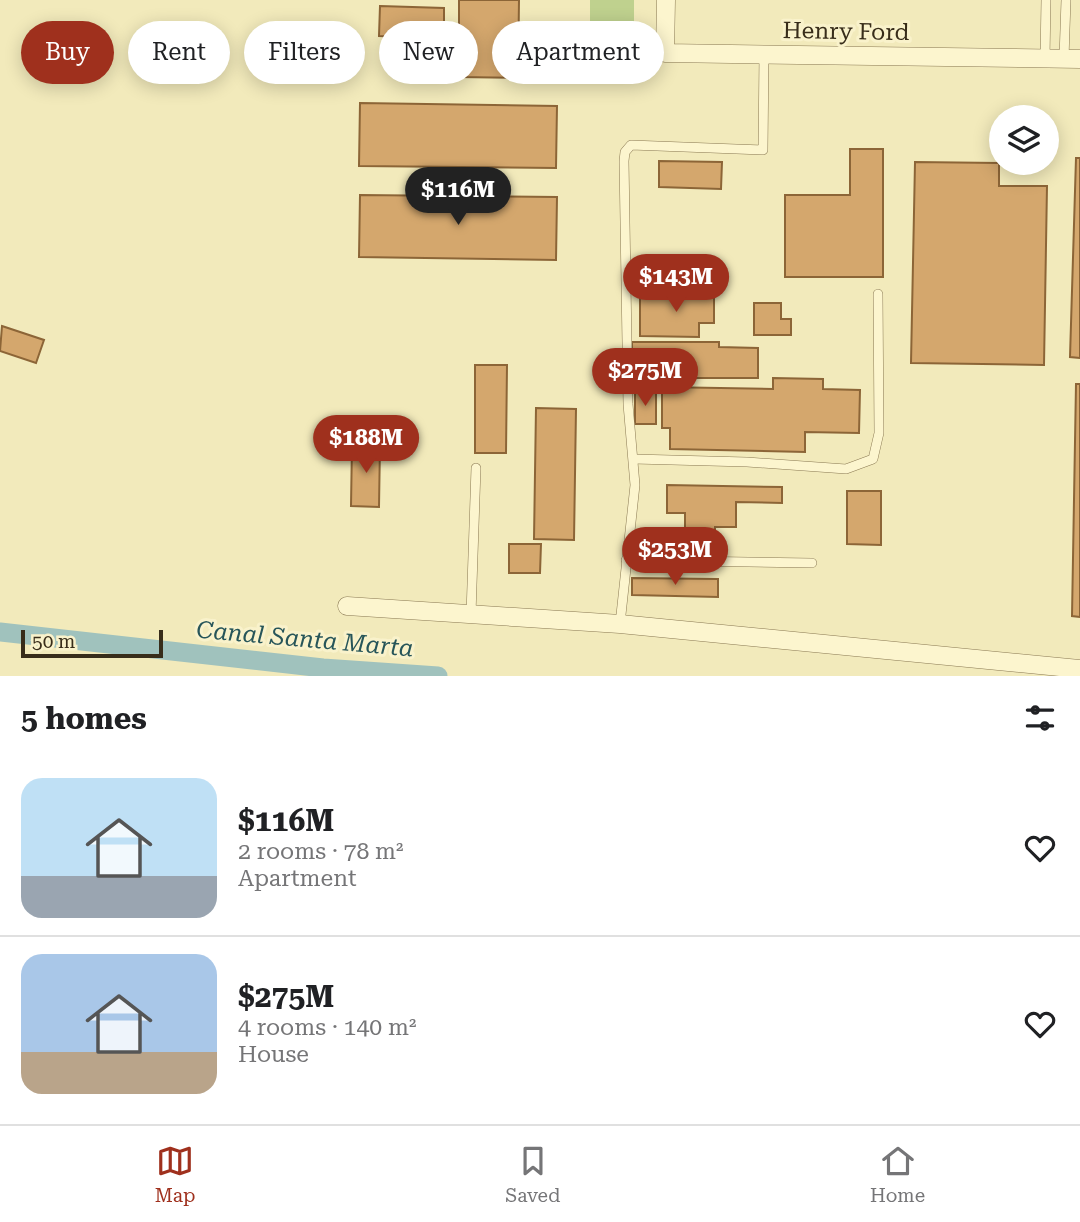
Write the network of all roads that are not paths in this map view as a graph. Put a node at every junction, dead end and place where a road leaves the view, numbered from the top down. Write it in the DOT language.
graph roads {
  1 [pos="666,0"];
  2 [pos="1046,0"];
  3 [pos="1066,0"];
  4 [pos="764,54"];
  5 [pos="1045,58"];
  6 [pos="1072,58"];
  7 [pos="878,294"];
  8 [pos="634,459"];
  9 [pos="476,468"];
  10 [pos="626,560"];
  11 [pos="812,563"];
  12 [pos="346,606"];
  13 [pos="471,614"];
  14 [pos="620,624"];
  15 [pos="1080,669"];
  1 -- 4 [label="street, Henry Ford"];
  2 -- 5 [label="lane"];
  3 -- 6 [label="lane"];
  4 -- 5 [label="street, Henry Ford"];
  4 -- 8 [label="lane"];
  5 -- 6 [label="street, Henry Ford"];
  7 -- 8 [label="lane"];
  8 -- 10 [label="lane"];
  9 -- 13 [label="lane"];
  10 -- 11 [label="lane"];
  10 -- 14 [label="lane"];
  12 -- 13 [label="street"];
  13 -- 14 [label="street"];
  14 -- 15 [label="street"];
}
